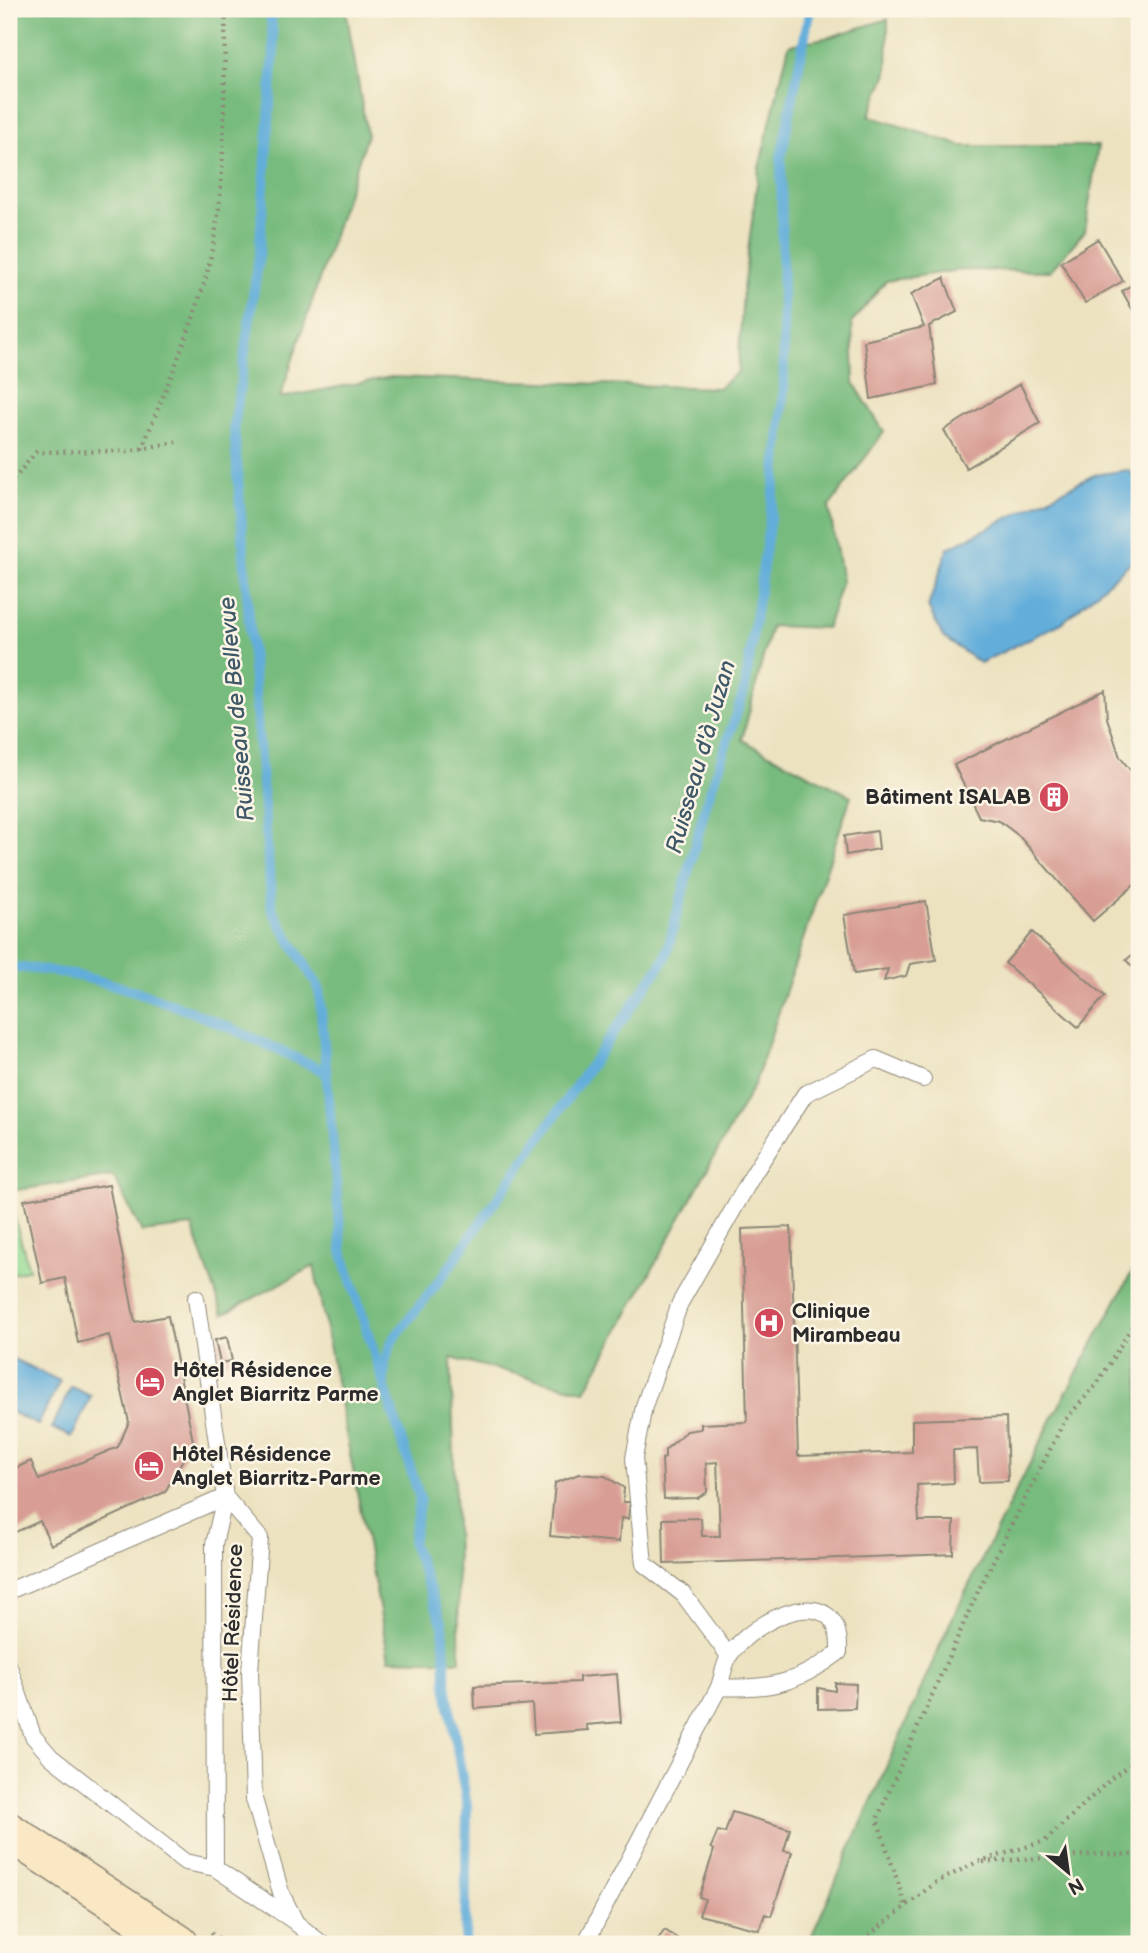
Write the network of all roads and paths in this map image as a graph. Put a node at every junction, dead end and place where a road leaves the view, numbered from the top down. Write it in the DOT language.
graph roads {
  1 [pos="226,9"];
  2 [pos="176,442"];
  3 [pos="142,449"];
  4 [pos="9,485"];
  5 [pos="923,1079"];
  6 [pos="196,1298"];
  7 [pos="1139,1315"];
  8 [pos="225,1497"];
  9 [pos="9,1591"];
  10 [pos="729,1656"];
  11 [pos="9,1667"];
  12 [pos="719,1687"];
  13 [pos="1139,1759"];
  14 [pos="9,1832"];
  15 [pos="1139,1855"];
  16 [pos="975,1863"];
  17 [pos="215,1868"];
  18 [pos="905,1904"];
  19 [pos="296,1923"];
  20 [pos="179,1944"];
  21 [pos="322,1944"];
  22 [pos="585,1944"];
  23 [pos="858,1944"];
  1 -- 3 [label="path"];
  2 -- 3 [label="path"];
  3 -- 4 [label="path"];
  5 -- 10 [label="lane"];
  6 -- 8 [label="lane"];
  7 -- 18 [label="path"];
  8 -- 9 [label="lane"];
  8 -- 17 [label="lane"];
  8 -- 19 [label="lane, Hôtel Résidence"];
  10 -- 12 [label="lane"];
  10 -- 12 [label="lane"];
  11 -- 17 [label="lane"];
  12 -- 22 [label="lane"];
  13 -- 16 [label="path"];
  14 -- 20 [label="street"];
  15 -- 16 [label="path"];
  16 -- 18 [label="path"];
  17 -- 19 [label="lane"];
  18 -- 23 [label="path"];
  19 -- 21 [label="lane, Hôtel Résidence"];
}
